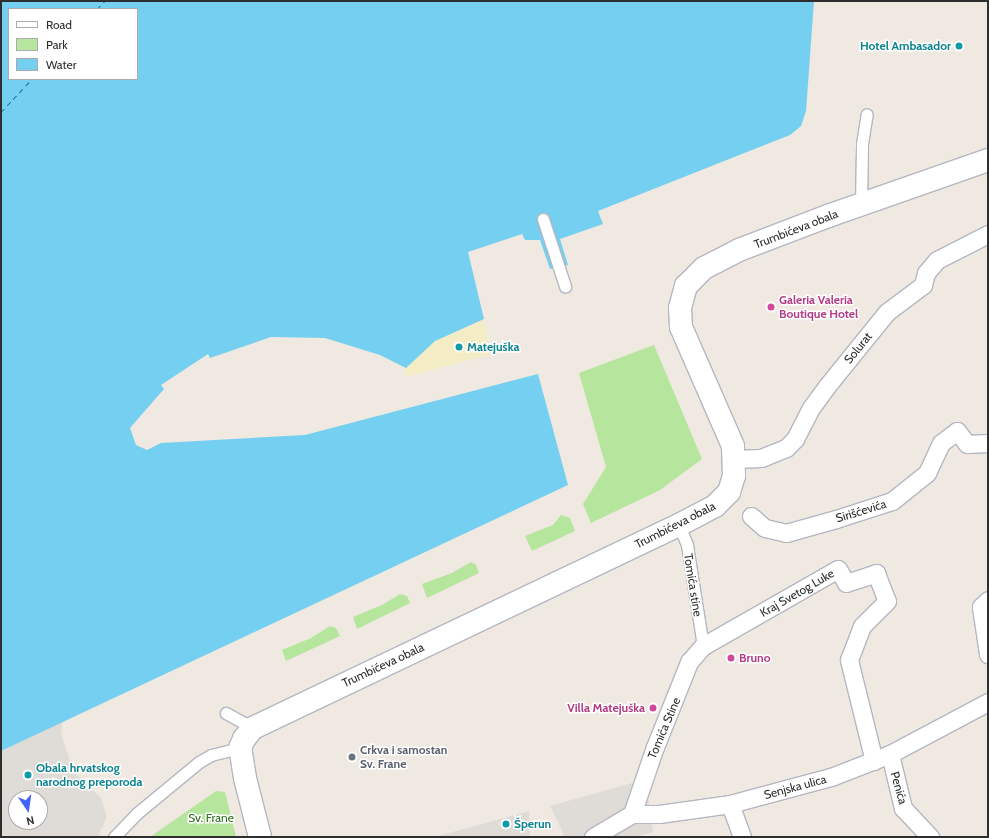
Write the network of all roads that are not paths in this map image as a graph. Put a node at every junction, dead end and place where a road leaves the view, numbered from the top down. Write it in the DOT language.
graph roads {
  1 [pos="867,114"];
  2 [pos="988,160"];
  3 [pos="861,204"];
  4 [pos="543,219"];
  5 [pos="988,234"];
  6 [pos="565,286"];
  7 [pos="987,443"];
  8 [pos="734,459"];
  9 [pos="751,516"];
  10 [pos="679,525"];
  11 [pos="988,600"];
  12 [pos="703,646"];
  13 [pos="988,654"];
  14 [pos="988,702"];
  15 [pos="226,713"];
  16 [pos="253,728"];
  17 [pos="240,748"];
  18 [pos="882,758"];
  19 [pos="730,804"];
  20 [pos="632,814"];
  21 [pos="114,837"];
  22 [pos="260,837"];
  23 [pos="593,837"];
  24 [pos="742,837"];
  25 [pos="930,837"];
  1 -- 3 [label="lane"];
  2 -- 3 [label="street, Trumbićeva obala"];
  3 -- 8 [label="street, Trumbićeva obala"];
  4 -- 6 [label="lane"];
  5 -- 8 [label="street, Solurat"];
  7 -- 9 [label="street, Sirišćevića"];
  8 -- 10 [label="street, Trumbićeva obala"];
  10 -- 12 [label="lane, Tomića stine"];
  10 -- 16 [label="street, Trumbićeva obala"];
  11 -- 13 [label="street"];
  12 -- 18 [label="street, Kraj Svetog Luke"];
  12 -- 20 [label="street, Tomića Stine"];
  14 -- 18 [label="street, Senjska ulica"];
  15 -- 16 [label="lane"];
  16 -- 17 [label="street, Trumbićeva obala"];
  17 -- 21 [label="lane"];
  17 -- 22 [label="street"];
  18 -- 19 [label="street, Senjska ulica"];
  18 -- 25 [label="street, Penića"];
  19 -- 20 [label="street, Senjska ulica"];
  19 -- 24 [label="street"];
  20 -- 23 [label="street"];
}
